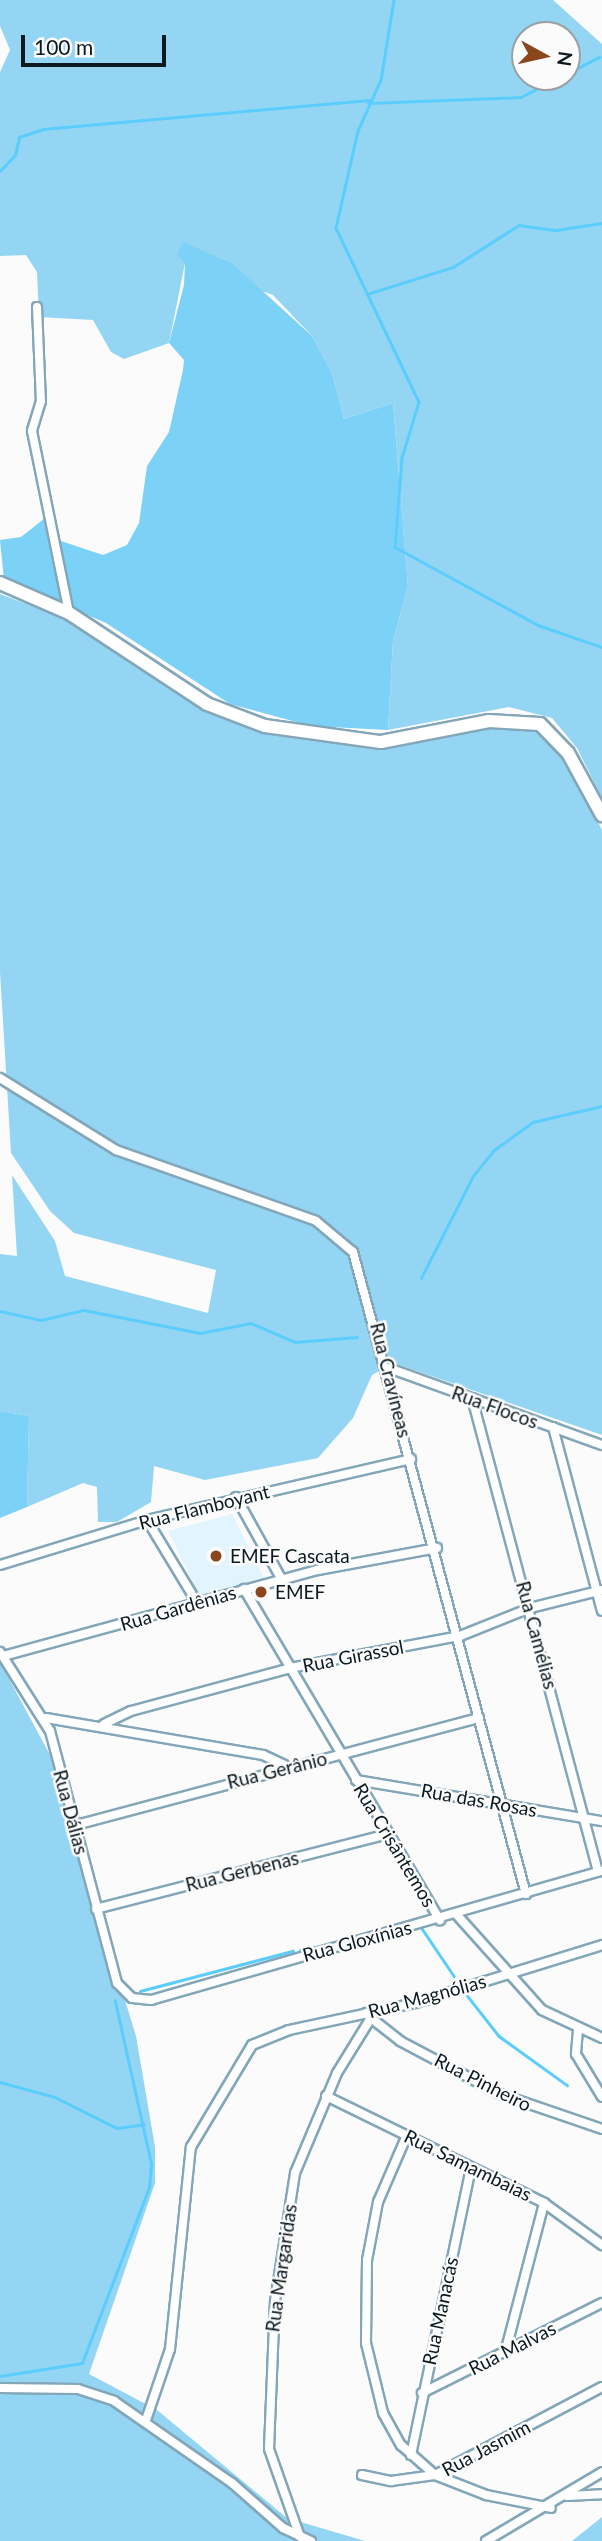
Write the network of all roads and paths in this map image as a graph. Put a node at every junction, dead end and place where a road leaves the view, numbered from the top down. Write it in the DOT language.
graph roads {
  1 [pos="37,307"];
  2 [pos="0,583"];
  3 [pos="69,613"];
  4 [pos="602,816"];
  5 [pos="0,1078"];
  6 [pos="389,1368"];
  7 [pos="472,1398"];
  8 [pos="553,1427"];
  9 [pos="602,1445"];
  10 [pos="411,1459"];
  11 [pos="236,1497"];
  12 [pos="147,1520"];
  13 [pos="437,1548"];
  14 [pos="0,1565"];
  15 [pos="282,1580"];
  16 [pos="244,1589"];
  17 [pos="599,1591"];
  18 [pos="196,1601"];
  19 [pos="530,1608"];
  20 [pos="602,1611"];
  21 [pos="460,1636"];
  22 [pos="1,1654"];
  23 [pos="290,1668"];
  24 [pos="46,1718"];
  25 [pos="479,1718"];
  26 [pos="104,1724"];
  27 [pos="339,1754"];
  28 [pos="284,1765"];
  29 [pos="356,1780"];
  30 [pos="503,1803"];
  31 [pos="584,1818"];
  32 [pos="602,1821"];
  33 [pos="76,1825"];
  34 [pos="389,1834"];
  35 [pos="600,1872"];
  36 [pos="526,1894"];
  37 [pos="96,1909"];
  38 [pos="457,1915"];
  39 [pos="440,1920"];
  40 [pos="602,1945"];
  41 [pos="507,1974"];
  42 [pos="117,1983"];
  43 [pos="369,2016"];
  44 [pos="578,2030"];
  45 [pos="602,2038"];
  46 [pos="326,2096"];
  47 [pos="602,2097"];
  48 [pos="602,2129"];
  49 [pos="407,2135"];
  50 [pos="471,2168"];
  51 [pos="544,2203"];
  52 [pos="602,2245"];
  53 [pos="602,2303"];
  54 [pos="505,2353"];
  55 [pos="602,2386"];
  56 [pos="0,2388"];
  57 [pos="422,2393"];
  58 [pos="146,2420"];
  59 [pos="411,2455"];
  60 [pos="602,2472"];
  61 [pos="362,2475"];
  62 [pos="435,2475"];
  63 [pos="602,2494"];
  64 [pos="567,2496"];
  65 [pos="551,2508"];
  66 [pos="300,2538"];
  67 [pos="311,2541"];
  68 [pos="486,2541"];
  1 -- 3 [label="street"];
  2 -- 3 [label="street"];
  3 -- 4 [label="street"];
  5 -- 6 [label="street, Rua Cravíneas"];
  6 -- 7 [label="street, Rua Flocos"];
  6 -- 10 [label="street, Rua Cravíneas"];
  7 -- 8 [label="street, Rua Flocos"];
  7 -- 19 [label="street, Rua Camélias"];
  8 -- 9 [label="street, Rua Flocos"];
  8 -- 17 [label="street"];
  10 -- 11 [label="street, Rua Flamboyant"];
  10 -- 13 [label="street, Rua Cravíneas"];
  11 -- 12 [label="street, Rua Flamboyant"];
  11 -- 15 [label="street"];
  12 -- 14 [label="street, Rua Flamboyant"];
  12 -- 18 [label="street"];
  13 -- 15 [label="street, Rua Gardênias"];
  13 -- 21 [label="street, Rua Cravíneas"];
  15 -- 16 [label="street, Rua Gardênias"];
  16 -- 18 [label="street, Rua Gardênias"];
  16 -- 23 [label="street, Rua Crisântemos"];
  17 -- 19 [label="street, Rua Girassol"];
  17 -- 20 [label="street"];
  18 -- 22 [label="street, Rua Gardênias"];
  19 -- 21 [label="street, Rua Girassol"];
  19 -- 31 [label="street, Rua Camélias"];
  21 -- 23 [label="street, Rua Girassol"];
  21 -- 25 [label="street, Rua Cravíneas"];
  22 -- 24 [label="street, Rua Dálias"];
  23 -- 26 [label="street, Rua Girassol"];
  23 -- 27 [label="street, Rua Crisântemos"];
  24 -- 26 [label="street"];
  24 -- 33 [label="street, Rua Dálias"];
  25 -- 27 [label="street, Rua Gerânio"];
  25 -- 30 [label="street, Rua Cravíneas"];
  26 -- 28 [label="street"];
  27 -- 28 [label="street, Rua Gerânio"];
  27 -- 29 [label="street, Rua Crisântemos"];
  28 -- 33 [label="street, Rua Gerânio"];
  29 -- 30 [label="street, Rua das Rosas"];
  29 -- 34 [label="street, Rua Crisântemos"];
  30 -- 31 [label="street, Rua das Rosas"];
  30 -- 36 [label="street, Rua Cravíneas"];
  31 -- 32 [label="street, Rua das Rosas"];
  31 -- 35 [label="street, Rua Camélias"];
  33 -- 37 [label="street, Rua Dálias"];
  34 -- 37 [label="street, Rua Gerbenas"];
  34 -- 39 [label="street, Rua Crisântemos"];
  35 -- 36 [label="street, Rua Gloxínias"];
  36 -- 38 [label="street, Rua Gloxínias"];
  37 -- 42 [label="street, Rua Dálias"];
  38 -- 39 [label="street, Rua Gloxínias"];
  38 -- 41 [label="street"];
  39 -- 42 [label="street, Rua Gloxínias"];
  40 -- 41 [label="street, Rua Magnólias"];
  41 -- 43 [label="street, Rua Magnólias"];
  41 -- 44 [label="street"];
  43 -- 46 [label="street, Rua Margaridas"];
  43 -- 48 [label="street, Rua Pinheiro"];
  43 -- 58 [label="street, Rua Magnólias"];
  44 -- 45 [label="street"];
  44 -- 47 [label="street"];
  46 -- 49 [label="street, Rua Samambaias"];
  46 -- 66 [label="street, Rua Margaridas"];
  49 -- 50 [label="street, Rua Samambaias"];
  49 -- 59 [label="street"];
  50 -- 51 [label="street, Rua Samambaias"];
  50 -- 57 [label="street, Rua Manacás"];
  51 -- 52 [label="street, Rua Samambaias"];
  51 -- 54 [label="street"];
  53 -- 54 [label="street, Rua Malvas"];
  54 -- 57 [label="street, Rua Malvas"];
  55 -- 62 [label="street, Rua Jasmim"];
  56 -- 58 [label="street"];
  57 -- 59 [label="street, Rua Manacás"];
  58 -- 66 [label="street"];
  59 -- 62 [label="street"];
  60 -- 64 [label="street"];
  61 -- 62 [label="street, Rua Jasmim"];
  62 -- 65 [label="street"];
  63 -- 64 [label="street"];
  64 -- 65 [label="street"];
  65 -- 68 [label="street"];
  66 -- 67 [label="street"];
}
